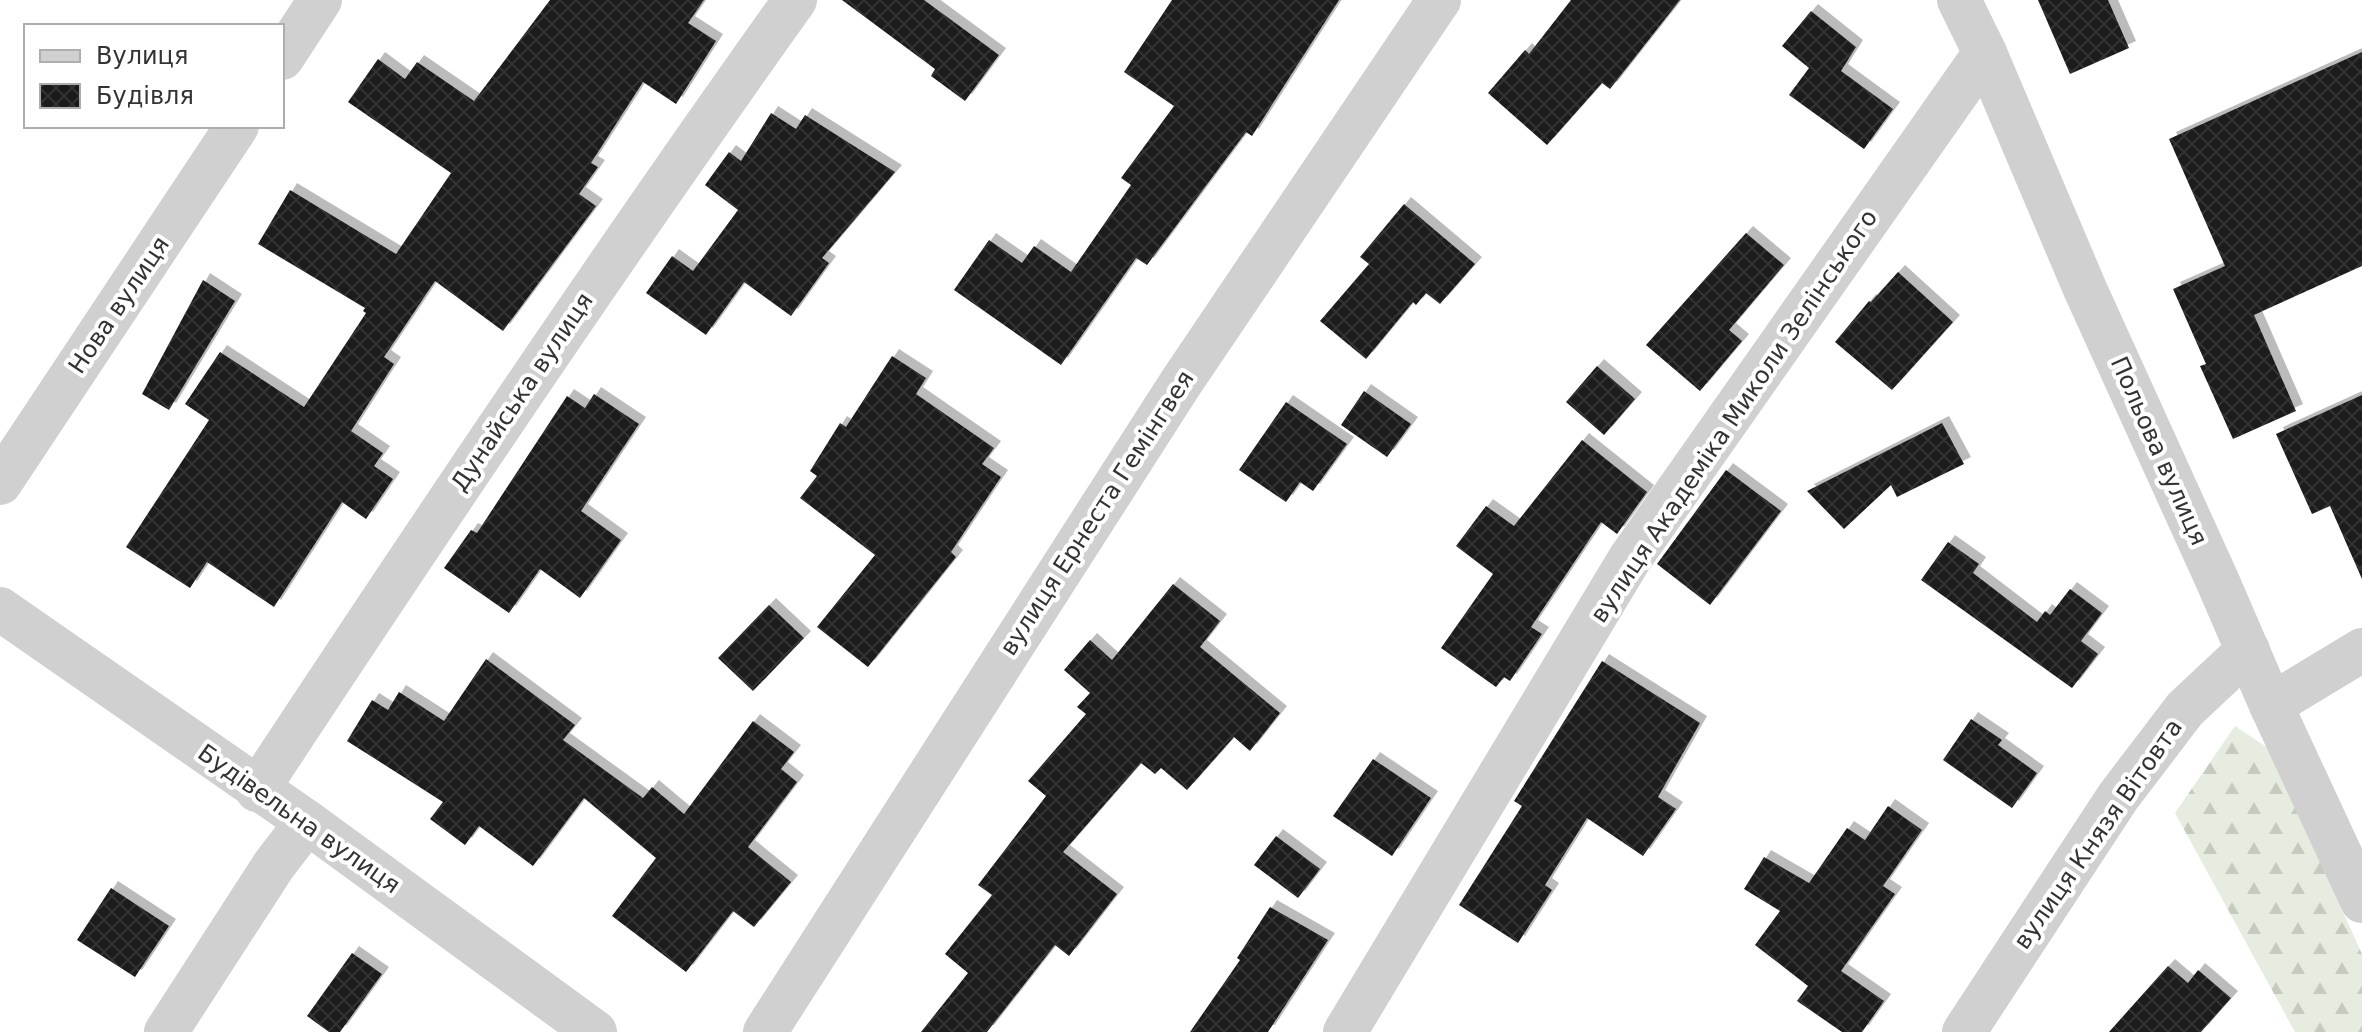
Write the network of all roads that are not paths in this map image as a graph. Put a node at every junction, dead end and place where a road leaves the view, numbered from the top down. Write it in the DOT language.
graph roads {
  1 [pos="320,0"];
  2 [pos="795,0"];
  3 [pos="1439,0"];
  4 [pos="1959,0"];
  5 [pos="1985,53"];
  6 [pos="284,55"];
  7 [pos="236,128"];
  8 [pos="0,483"];
  9 [pos="0,609"];
  10 [pos="2248,650"];
  11 [pos="2362,650"];
  12 [pos="2271,705"];
  13 [pos="257,790"];
  14 [pos="307,822"];
  15 [pos="2362,901"];
  16 [pos="166,1032"];
  17 [pos="595,1032"];
  18 [pos="765,1032"];
  19 [pos="1345,1032"];
  20 [pos="1964,1032"];
  1 -- 6 [label="street"];
  2 -- 13 [label="street, Дунайська вулиця"];
  3 -- 18 [label="street, вулиця Ернеста Гемінгвея"];
  4 -- 5 [label="street, Польова вулиця"];
  5 -- 10 [label="street, Польова вулиця"];
  5 -- 19 [label="street, вулиця Академіка Миколи Зелінського"];
  7 -- 8 [label="street, Нова вулиця"];
  9 -- 13 [label="street, Будівельна вулиця"];
  10 -- 12 [label="street, Польова вулиця"];
  10 -- 20 [label="street, вулиця Князя Вітовта"];
  11 -- 12 [label="street"];
  12 -- 15 [label="street, Польова вулиця"];
  13 -- 14 [label="street, Будівельна вулиця"];
  14 -- 16 [label="street"];
  14 -- 17 [label="street, Будівельна вулиця"];
}
